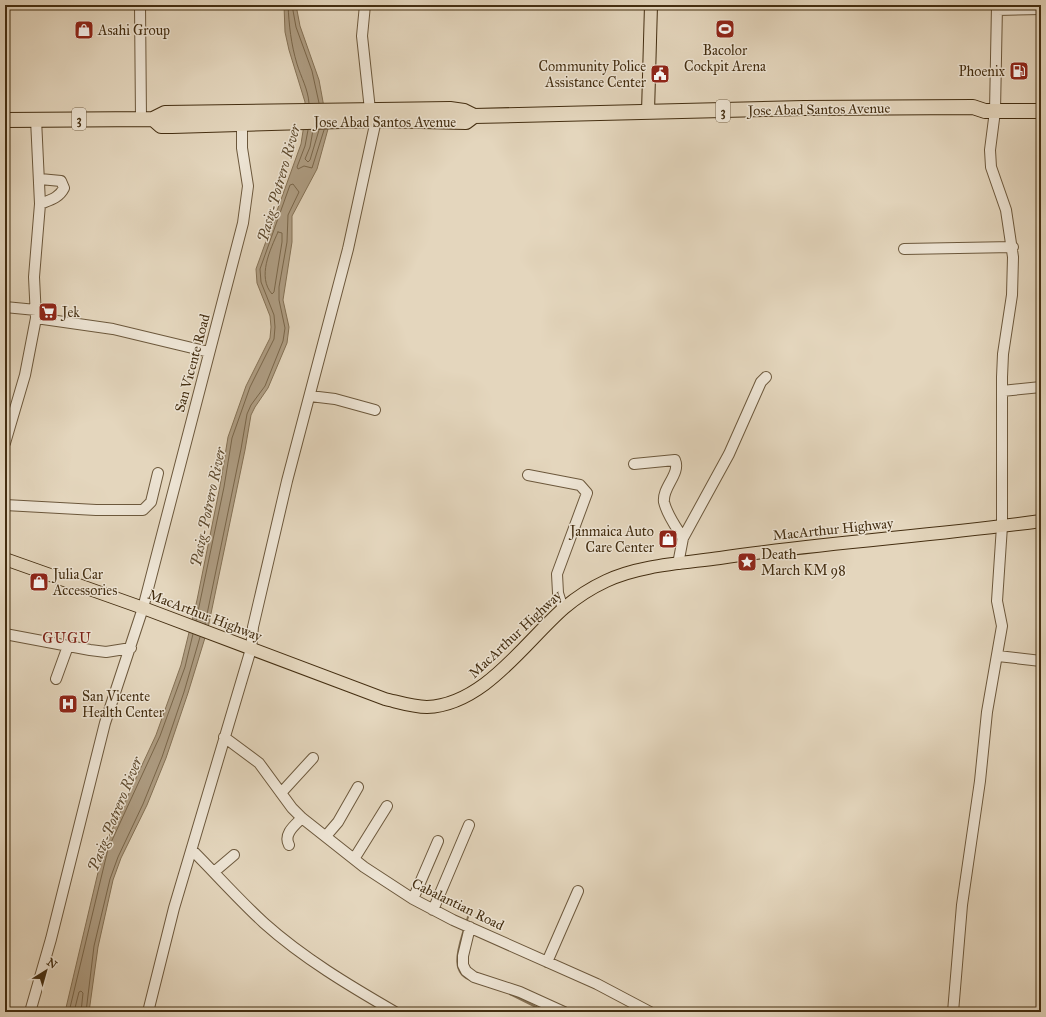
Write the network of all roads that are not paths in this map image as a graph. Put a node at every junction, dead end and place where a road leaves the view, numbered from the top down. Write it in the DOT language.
graph roads {
  1 [pos="140,5"];
  2 [pos="365,5"];
  3 [pos="651,5"];
  4 [pos="997,8"];
  5 [pos="1041,9"];
  6 [pos="1041,103"];
  7 [pos="995,107"];
  8 [pos="1041,110"];
  9 [pos="648,112"];
  10 [pos="369,115"];
  11 [pos="147,119"];
  12 [pos="245,119"];
  13 [pos="5,120"];
  14 [pos="36,120"];
  15 [pos="40,179"];
  16 [pos="40,204"];
  17 [pos="1013,247"];
  18 [pos="904,249"];
  19 [pos="5,307"];
  20 [pos="36,314"];
  21 [pos="209,352"];
  22 [pos="766,377"];
  23 [pos="1041,387"];
  24 [pos="1002,391"];
  25 [pos="310,396"];
  26 [pos="375,410"];
  27 [pos="5,443"];
  28 [pos="634,464"];
  29 [pos="158,473"];
  30 [pos="528,475"];
  31 [pos="5,505"];
  32 [pos="1041,521"];
  33 [pos="1002,526"];
  34 [pos="683,538"];
  35 [pos="5,559"];
  36 [pos="678,564"];
  37 [pos="145,608"];
  38 [pos="563,609"];
  39 [pos="5,634"];
  40 [pos="68,646"];
  41 [pos="131,648"];
  42 [pos="249,648"];
  43 [pos="998,656"];
  44 [pos="1041,661"];
  45 [pos="56,679"];
  46 [pos="224,737"];
  47 [pos="313,758"];
  48 [pos="358,787"];
  49 [pos="281,793"];
  50 [pos="386,806"];
  51 [pos="302,818"];
  52 [pos="469,824"];
  53 [pos="326,836"];
  54 [pos="438,841"];
  55 [pos="289,845"];
  56 [pos="192,850"];
  57 [pos="234,854"];
  58 [pos="354,859"];
  59 [pos="214,872"];
  60 [pos="578,891"];
  61 [pos="413,899"];
  62 [pos="433,910"];
  63 [pos="470,927"];
  64 [pos="547,962"];
  65 [pos="30,1012"];
  66 [pos="148,1012"];
  67 [pos="395,1012"];
  68 [pos="564,1012"];
  69 [pos="650,1012"];
  70 [pos="953,1012"];
  1 -- 11 [label="street"];
  2 -- 10 [label="street"];
  3 -- 9 [label="main road"];
  4 -- 5 [label="street"];
  4 -- 7 [label="street"];
  6 -- 7 [label="highway, Jose Abad Santos Avenue / 3"];
  7 -- 8 [label="highway, Jose Abad Santos Avenue / 3"];
  7 -- 9 [label="highway, Jose Abad Santos Avenue / 3"];
  7 -- 17 [label="street"];
  9 -- 10 [label="highway, Jose Abad Santos Avenue / 3"];
  10 -- 12 [label="highway, Jose Abad Santos Avenue / 3"];
  10 -- 25 [label="street"];
  11 -- 12 [label="highway, Jose Abad Santos Avenue / 3"];
  11 -- 14 [label="highway, Jose Abad Santos Avenue / 3"];
  12 -- 21 [label="street, San Vicente Road"];
  13 -- 14 [label="highway, Jose Abad Santos Avenue / 3"];
  14 -- 15 [label="street"];
  15 -- 16 [label="street"];
  15 -- 16 [label="street"];
  16 -- 20 [label="street"];
  17 -- 18 [label="street"];
  17 -- 24 [label="street"];
  19 -- 20 [label="street"];
  20 -- 21 [label="street"];
  20 -- 27 [label="street"];
  21 -- 37 [label="street, San Vicente Road"];
  22 -- 34 [label="street"];
  23 -- 24 [label="street"];
  24 -- 33 [label="street"];
  25 -- 26 [label="street"];
  25 -- 42 [label="street"];
  28 -- 34 [label="street"];
  29 -- 31 [label="street"];
  30 -- 38 [label="street"];
  32 -- 33 [label="main road, MacArthur Highway"];
  33 -- 36 [label="main road, MacArthur Highway"];
  33 -- 43 [label="street"];
  34 -- 36 [label="street"];
  35 -- 37 [label="main road, MacArthur Highway"];
  36 -- 38 [label="main road, MacArthur Highway"];
  37 -- 41 [label="street, San Vicente Road"];
  37 -- 42 [label="main road, MacArthur Highway"];
  38 -- 42 [label="main road, MacArthur Highway"];
  39 -- 40 [label="street"];
  40 -- 41 [label="street"];
  40 -- 45 [label="street"];
  41 -- 65 [label="street, San Vicente Road"];
  42 -- 46 [label="street"];
  43 -- 44 [label="street"];
  43 -- 70 [label="street"];
  46 -- 49 [label="street, Cabalantian Road"];
  46 -- 56 [label="street"];
  47 -- 49 [label="street"];
  48 -- 53 [label="street"];
  49 -- 51 [label="street, Cabalantian Road"];
  50 -- 58 [label="street"];
  51 -- 53 [label="street, Cabalantian Road"];
  51 -- 55 [label="street"];
  52 -- 62 [label="street"];
  53 -- 58 [label="street, Cabalantian Road"];
  54 -- 61 [label="street"];
  56 -- 59 [label="street"];
  56 -- 66 [label="street"];
  57 -- 59 [label="street"];
  58 -- 61 [label="street, Cabalantian Road"];
  59 -- 67 [label="street"];
  60 -- 64 [label="street"];
  61 -- 62 [label="street, Cabalantian Road"];
  62 -- 63 [label="street, Cabalantian Road"];
  63 -- 64 [label="street, Cabalantian Road"];
  63 -- 68 [label="street"];
  64 -- 69 [label="street, Cabalantian Road"];
}
